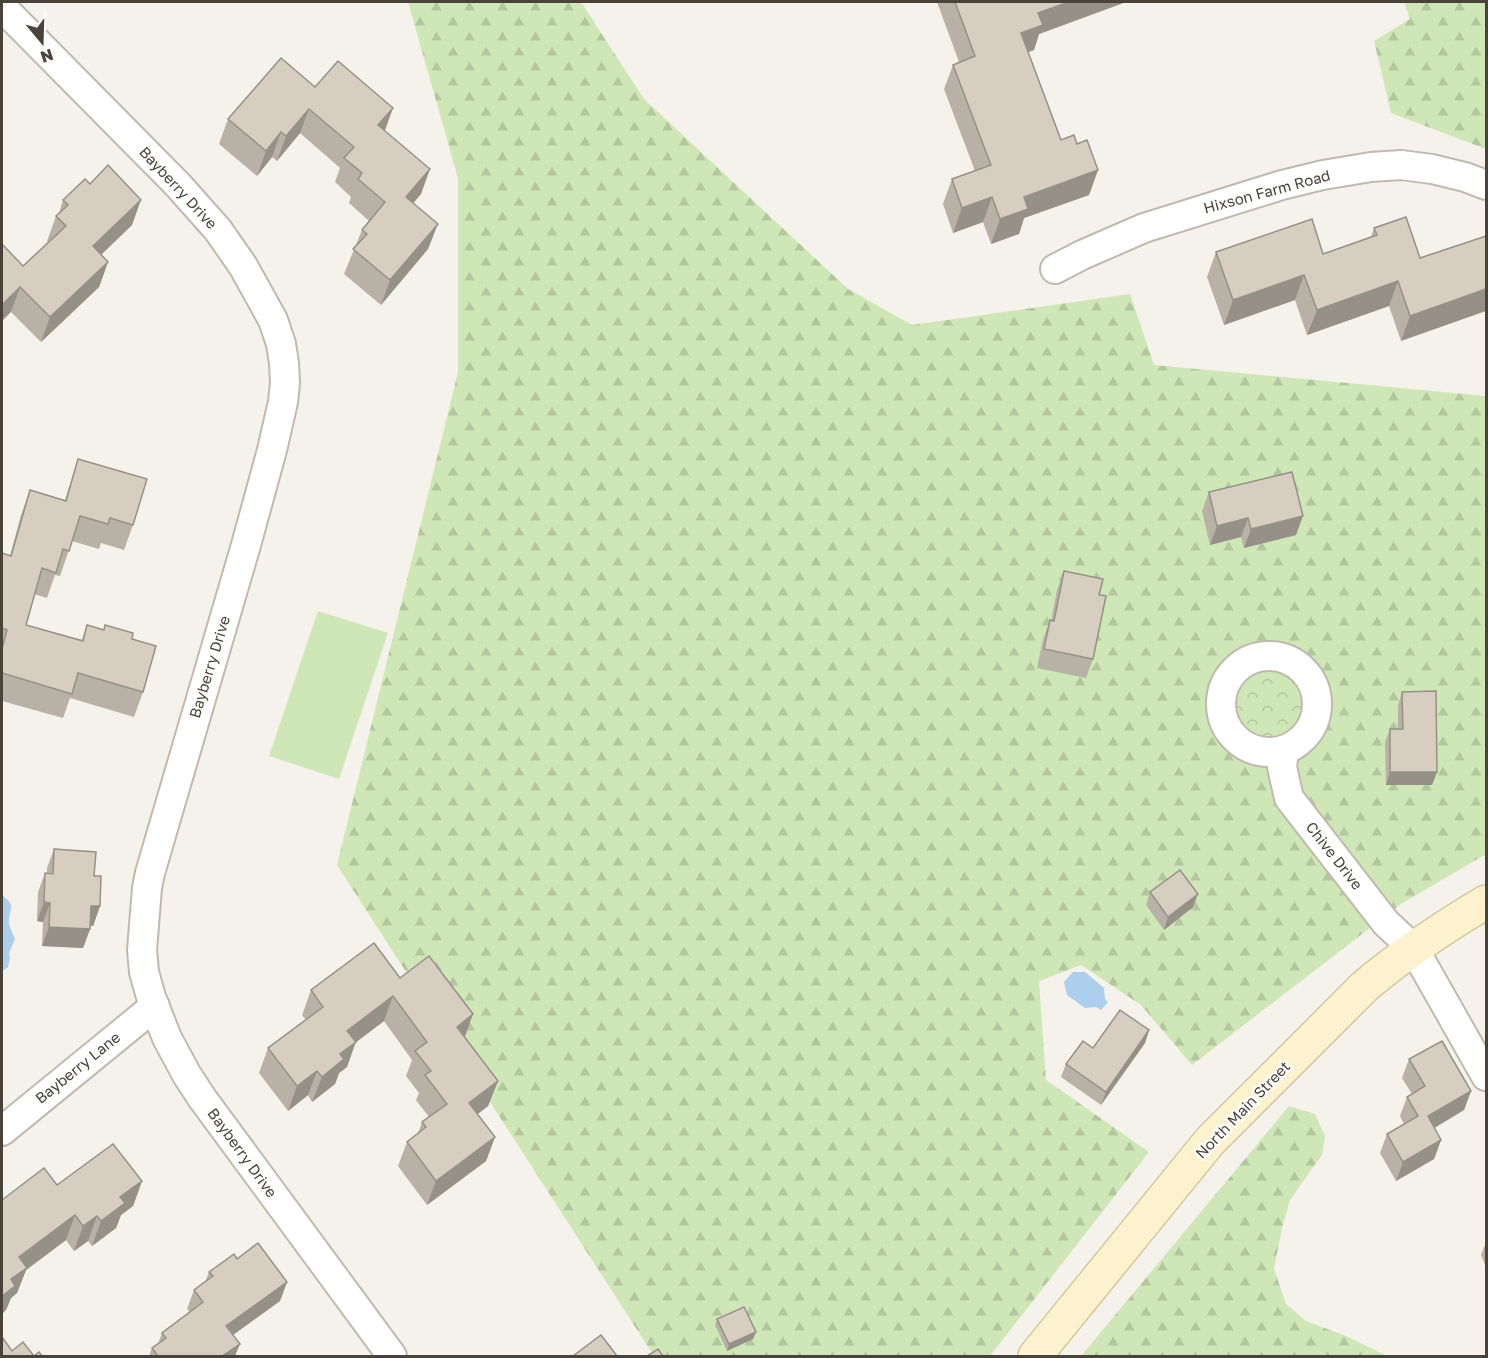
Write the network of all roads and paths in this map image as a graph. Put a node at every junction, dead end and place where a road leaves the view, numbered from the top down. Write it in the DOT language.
graph roads {
  1 [pos="2,7"];
  2 [pos="1486,185"];
  3 [pos="1055,269"];
  4 [pos="1284,750"];
  5 [pos="1486,902"];
  6 [pos="1414,949"];
  7 [pos="155,1006"];
  8 [pos="1486,1076"];
  9 [pos="2,1131"];
  10 [pos="392,1356"];
  11 [pos="1035,1356"];
  1 -- 7 [label="street, Bayberry Drive"];
  2 -- 3 [label="street, Hixson Farm Road"];
  4 -- 6 [label="street, Chive Drive"];
  5 -- 6 [label="main road, North Main Street"];
  6 -- 8 [label="street, Chive Drive"];
  6 -- 11 [label="main road, North Main Street"];
  7 -- 9 [label="street, Bayberry Lane"];
  7 -- 10 [label="street, Bayberry Drive"];
}
